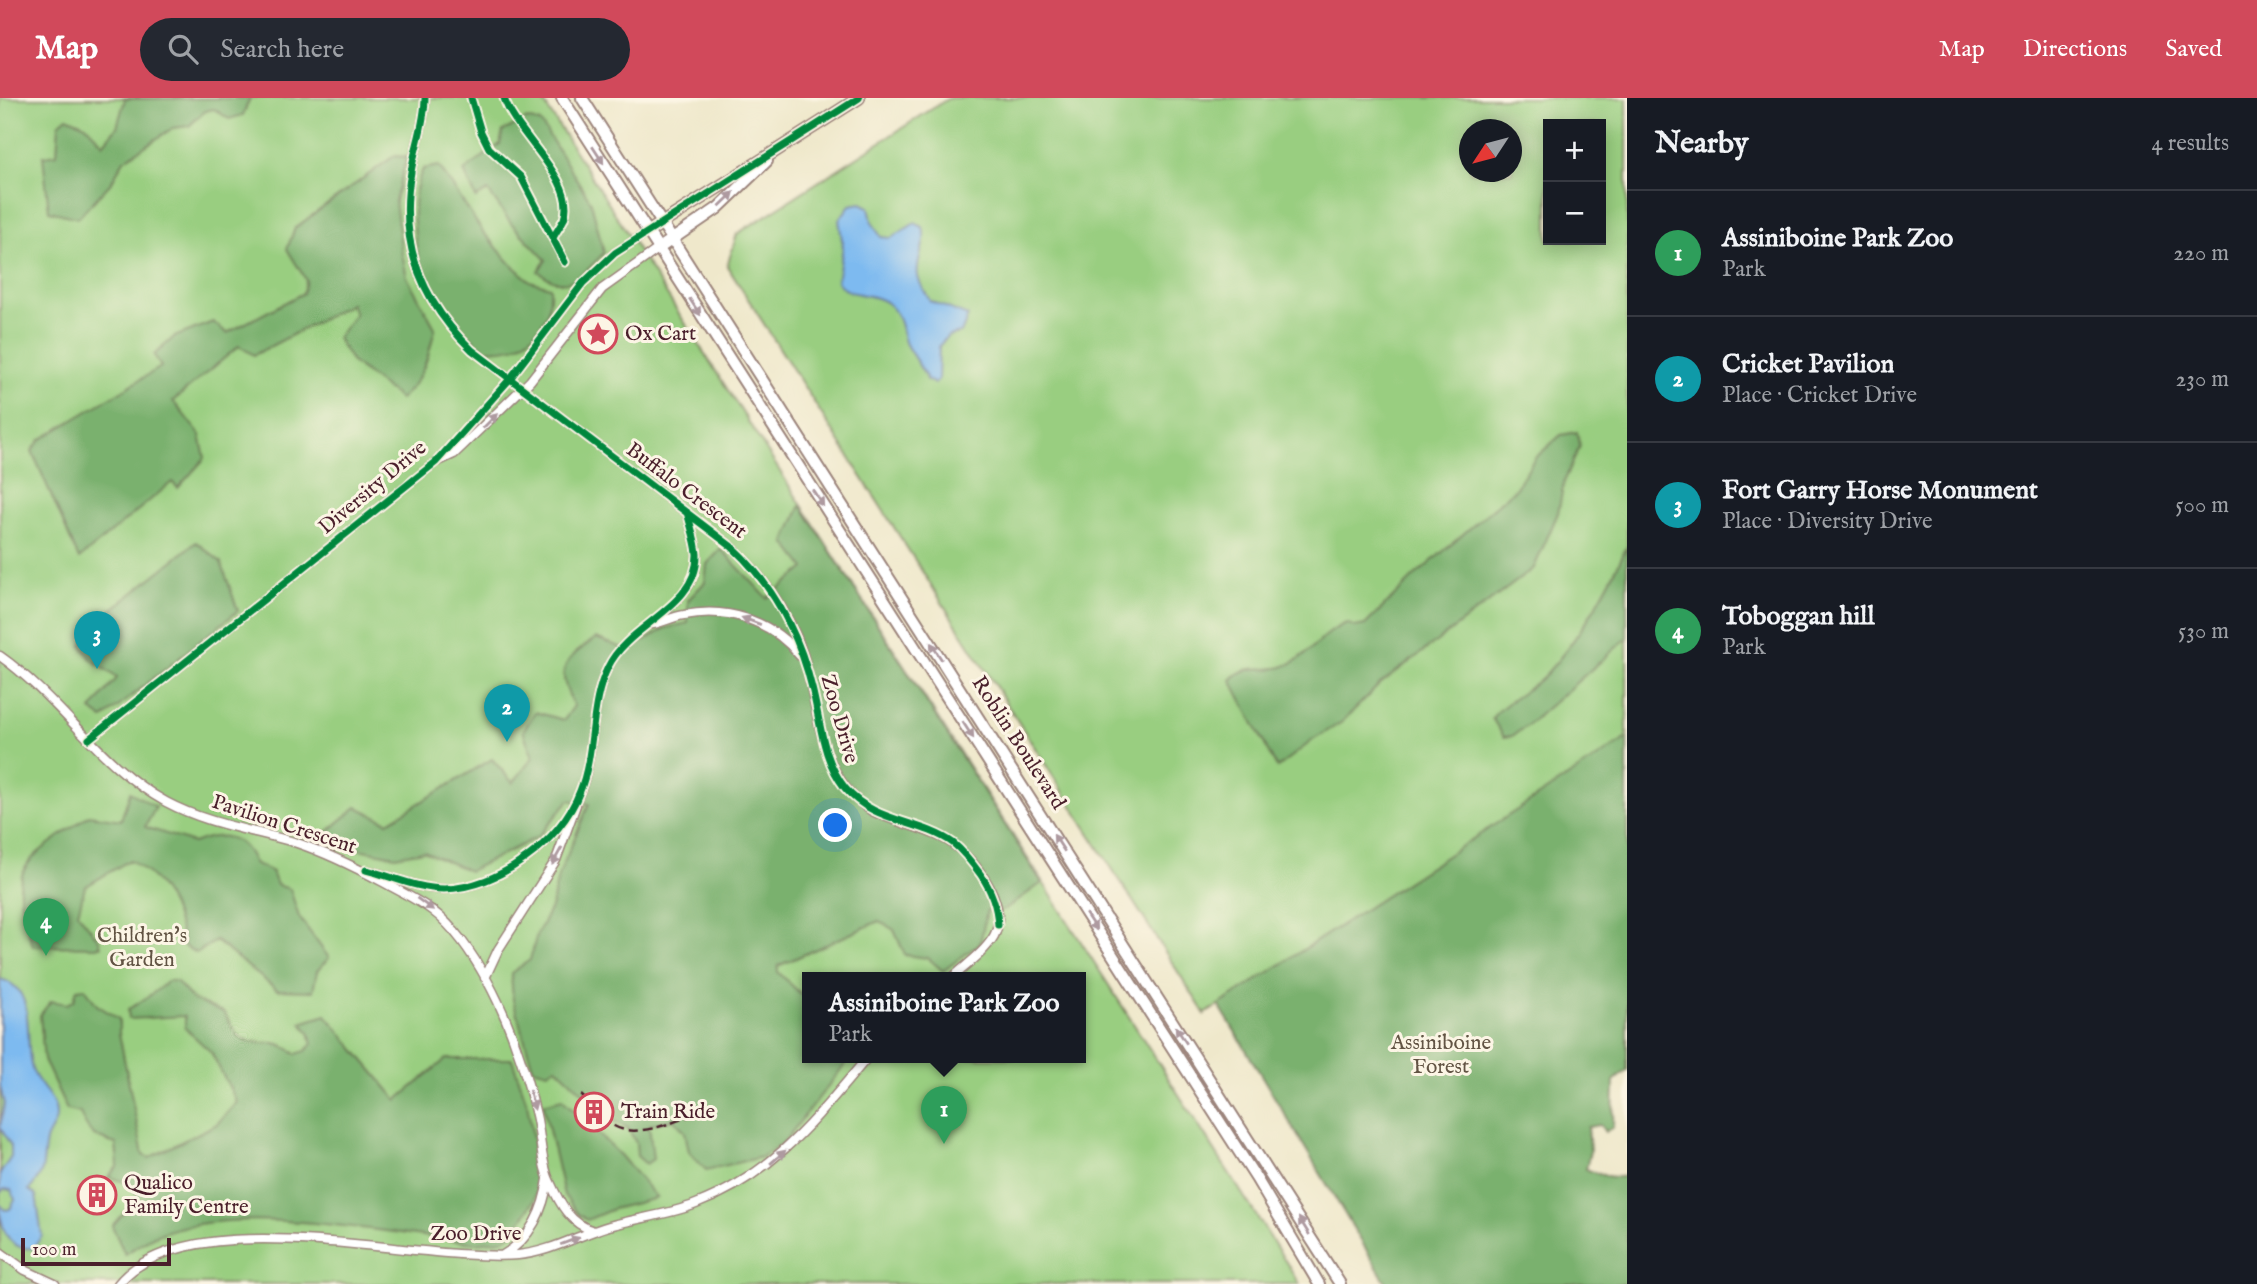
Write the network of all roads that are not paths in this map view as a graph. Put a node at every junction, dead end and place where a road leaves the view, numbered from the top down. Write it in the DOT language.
graph roads {
  1 [pos="425,98"];
  2 [pos="562,98"];
  3 [pos="582,98"];
  4 [pos="859,98"];
  5 [pos="780,149"];
  6 [pos="662,223"];
  7 [pos="648,232"];
  8 [pos="673,240"];
  9 [pos="658,249"];
  10 [pos="509,380"];
  11 [pos="522,388"];
  12 [pos="436,462"];
  13 [pos="687,512"];
  14 [pos="647,625"];
  15 [pos="0,656"];
  16 [pos="804,661"];
  17 [pos="89,739"];
  18 [pos="580,792"];
  19 [pos="366,870"];
  20 [pos="959,972"];
  21 [pos="485,978"];
  22 [pos="863,1063"];
  23 [pos="548,1179"];
  24 [pos="594,1231"];
  25 [pos="0,1252"];
  26 [pos="503,1255"];
  27 [pos="55,1284"];
  28 [pos="118,1284"];
  29 [pos="1319,1284"];
  30 [pos="1340,1284"];
  1 -- 10 [label="street, Buffalo Crescent"];
  2 -- 7 [label="main road, Roblin Boulevard, one-way"];
  3 -- 6 [label="main road, Roblin Boulevard"];
  4 -- 5 [label="main road"];
  5 -- 6 [label="main road"];
  8 -- 5 [label="main road, one-way"];
  6 -- 7 [label="main road"];
  6 -- 8 [label="main road, Roblin Boulevard"];
  7 -- 9 [label="main road, Roblin Boulevard"];
  7 -- 10 [label="street, Diversity Drive"];
  8 -- 9 [label="main road"];
  30 -- 8 [label="main road, Roblin Boulevard, one-way"];
  9 -- 11 [label="street, Diversity Drive"];
  9 -- 29 [label="main road, Roblin Boulevard, one-way"];
  10 -- 11 [label="street, Buffalo Crescent"];
  10 -- 12 [label="street, Diversity Drive"];
  12 -- 11 [label="street, Diversity Drive, one-way"];
  11 -- 13 [label="street, Buffalo Crescent"];
  12 -- 17 [label="street, Diversity Drive"];
  13 -- 14 [label="street"];
  13 -- 16 [label="street, Buffalo Crescent"];
  16 -- 14 [label="street, one-way"];
  14 -- 18 [label="street"];
  15 -- 17 [label="street, Pavilion Crescent"];
  16 -- 20 [label="street, Zoo Drive"];
  17 -- 19 [label="street, Pavilion Crescent"];
  18 -- 19 [label="street"];
  18 -- 21 [label="street, one-way"];
  19 -- 21 [label="street, Pavilion Crescent, one-way"];
  21 -- 23 [label="street, Pavilion Crescent, one-way"];
  24 -- 22 [label="street, Zoo Drive, one-way"];
  23 -- 24 [label="street, Pavilion Crescent"];
  23 -- 26 [label="street, Pavilion Crescent"];
  26 -- 24 [label="street, Zoo Drive, one-way"];
  25 -- 27 [label="street"];
  26 -- 28 [label="street, Zoo Drive"];
}
